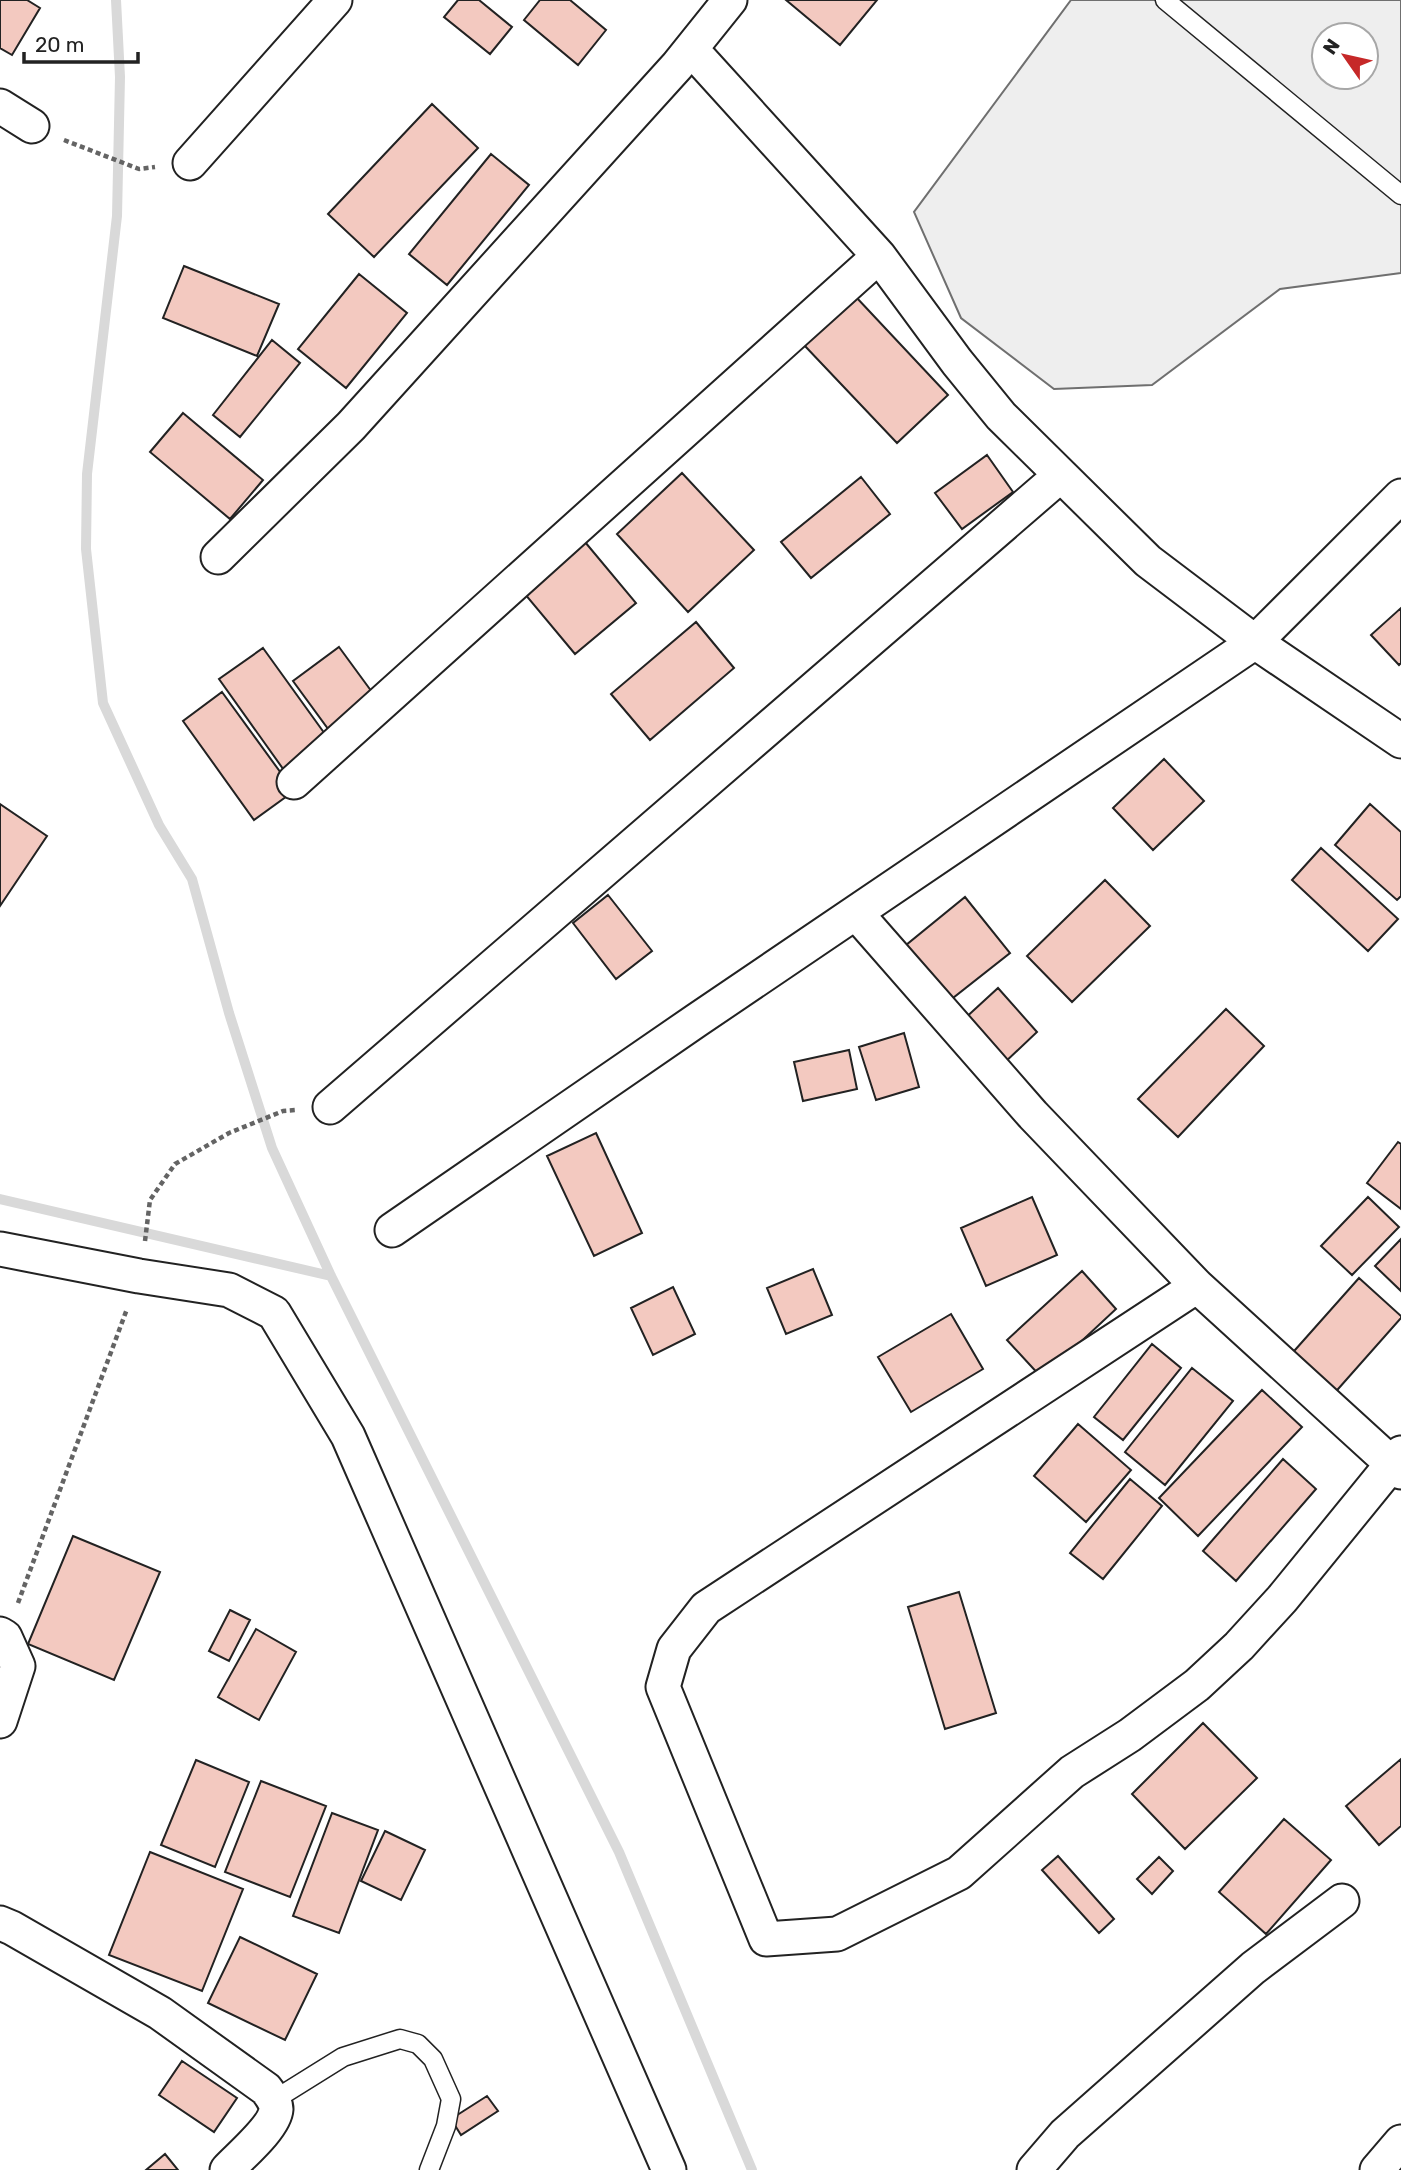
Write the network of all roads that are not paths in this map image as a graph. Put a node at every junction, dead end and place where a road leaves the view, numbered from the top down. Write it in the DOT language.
graph roads {
  1 [pos="335,0"];
  2 [pos="730,0"];
  3 [pos="1166,0"];
  4 [pos="691,49"];
  5 [pos="0,106"];
  6 [pos="32,126"];
  7 [pos="190,163"];
  8 [pos="1401,194"];
  9 [pos="879,256"];
  10 [pos="1061,475"];
  11 [pos="1401,496"];
  12 [pos="218,557"];
  13 [pos="1255,642"];
  14 [pos="1401,741"];
  15 [pos="294,782"];
  16 [pos="856,913"];
  17 [pos="330,1107"];
  18 [pos="392,1230"];
  19 [pos="0,1248"];
  20 [pos="1197,1286"];
  21 [pos="1398,1463"];
  22 [pos="3,1635"];
  23 [pos="0,1721"];
  24 [pos="1342,1900"];
  25 [pos="0,1923"];
  26 [pos="274,2100"];
  27 [pos="1401,2142"];
  28 [pos="227,2170"];
  29 [pos="429,2170"];
  30 [pos="669,2170"];
  31 [pos="1034,2170"];
  32 [pos="1377,2170"];
  1 -- 7 [label="street"];
  2 -- 4 [label="street"];
  3 -- 8 [label="lane"];
  4 -- 9 [label="street"];
  4 -- 12 [label="street"];
  5 -- 6 [label="street"];
  9 -- 10 [label="street"];
  9 -- 15 [label="street"];
  10 -- 13 [label="street"];
  10 -- 17 [label="street"];
  11 -- 13 [label="street"];
  13 -- 14 [label="street"];
  13 -- 16 [label="street"];
  16 -- 18 [label="street"];
  16 -- 20 [label="street"];
  19 -- 30 [label="street"];
  20 -- 21 [label="street"];
  20 -- 21 [label="street"];
  22 -- 23 [label="street"];
  24 -- 31 [label="street"];
  25 -- 26 [label="street"];
  26 -- 28 [label="street"];
  26 -- 29 [label="lane"];
  27 -- 32 [label="street"];
}
